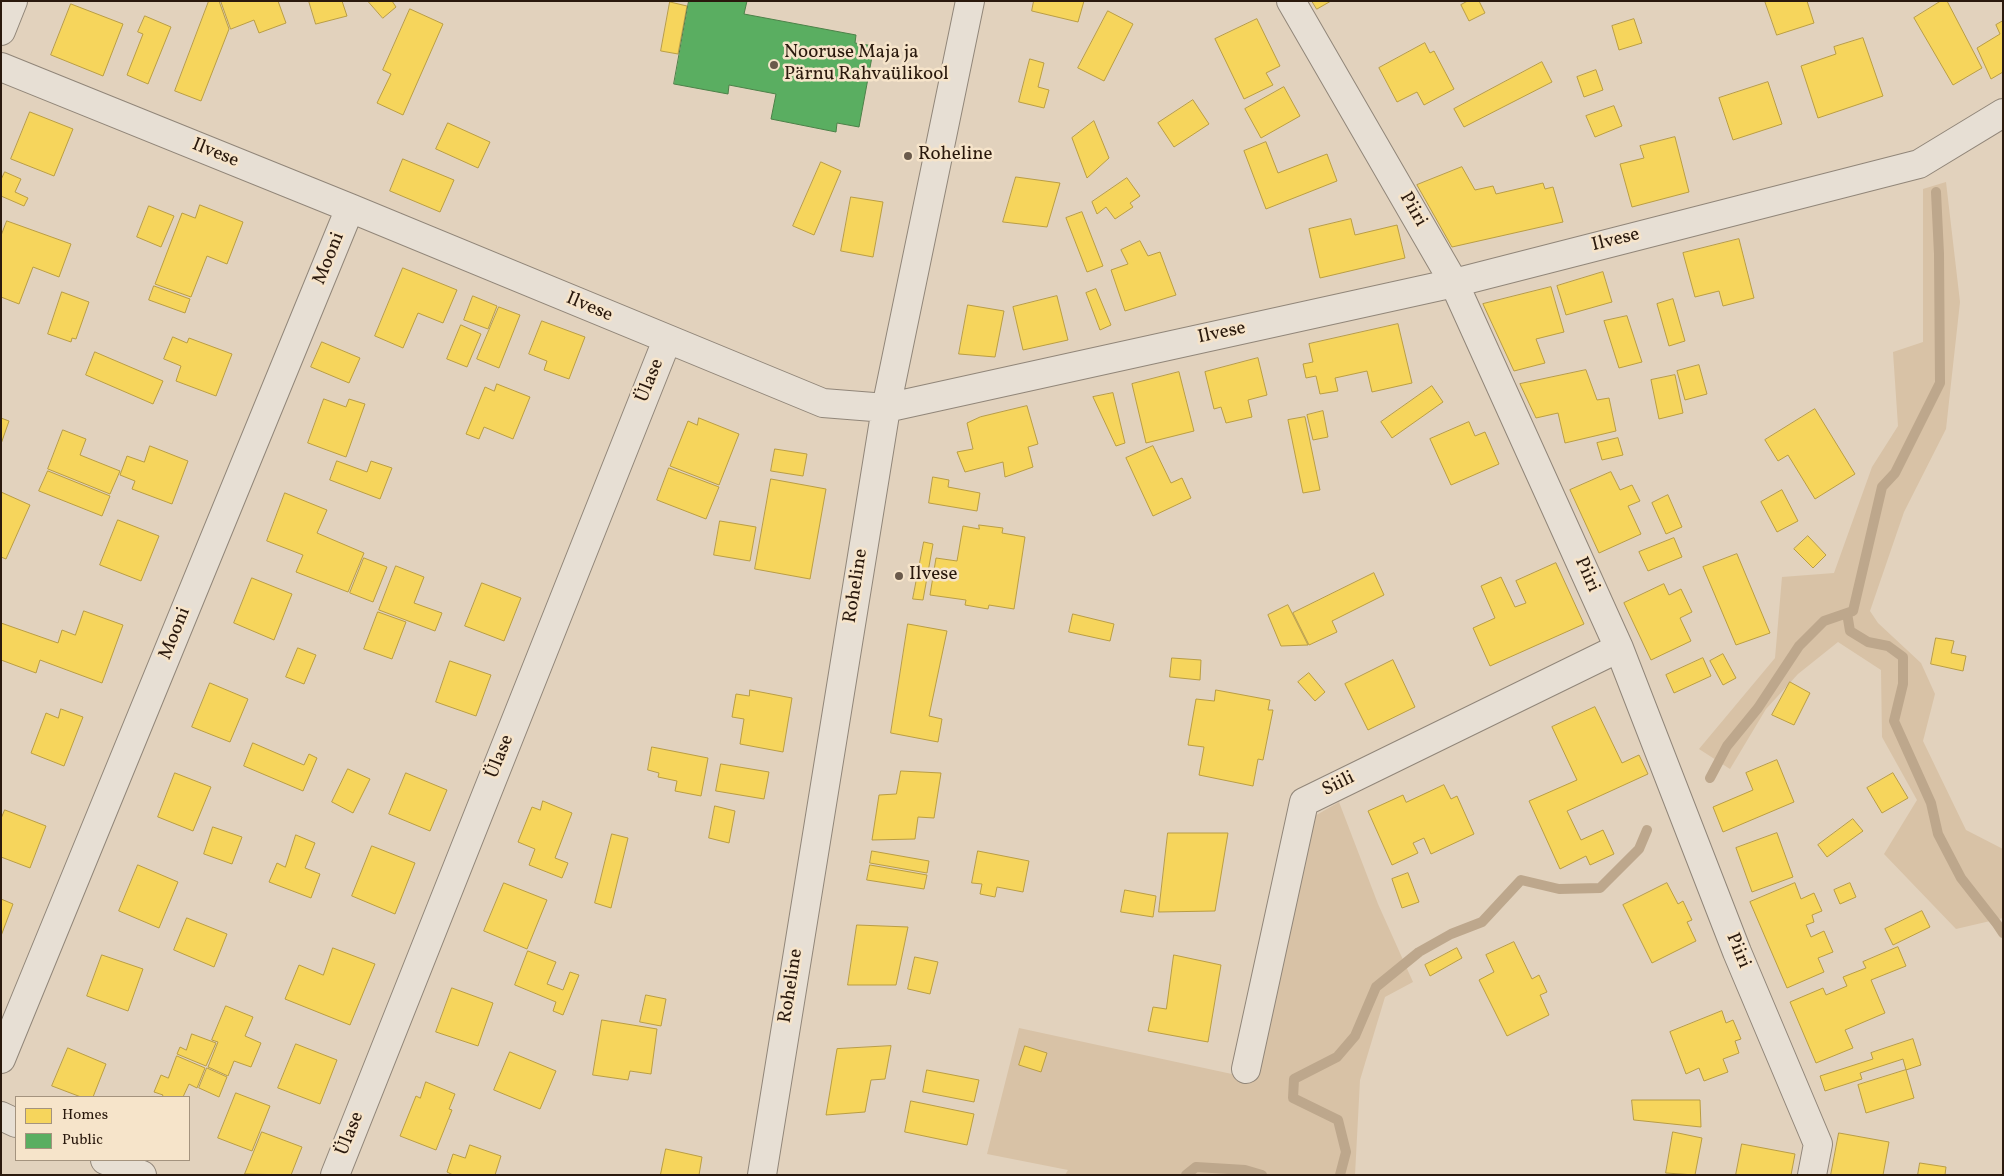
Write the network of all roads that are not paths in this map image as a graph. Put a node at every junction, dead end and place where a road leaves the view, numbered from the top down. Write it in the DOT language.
graph roads {
  1 [pos="13,1"];
  2 [pos="970,1"];
  3 [pos="1291,1"];
  4 [pos="1,31"];
  5 [pos="1,67"];
  6 [pos="2003,112"];
  7 [pos="350,208"];
  8 [pos="1454,282"];
  9 [pos="667,340"];
  10 [pos="886,408"];
  11 [pos="1619,648"];
  12 [pos="1,1059"];
  13 [pos="1246,1069"];
  14 [pos="1,1116"];
  15 [pos="15,1123"];
  16 [pos="107,1161"];
  17 [pos="142,1175"];
  18 [pos="335,1175"];
  19 [pos="762,1175"];
  20 [pos="1812,1175"];
  1 -- 4 [label="street"];
  2 -- 10 [label="street, Roheline"];
  3 -- 8 [label="street, Piiri"];
  5 -- 7 [label="street, Ilvese"];
  6 -- 8 [label="street, Ilvese"];
  7 -- 9 [label="street, Ilvese"];
  7 -- 12 [label="street, Mooni"];
  8 -- 10 [label="street, Ilvese"];
  8 -- 11 [label="street, Piiri"];
  9 -- 10 [label="street, Ilvese"];
  9 -- 18 [label="street, Ülase"];
  10 -- 19 [label="street, Roheline"];
  11 -- 13 [label="street, Siili"];
  11 -- 20 [label="street, Piiri"];
  14 -- 15 [label="street"];
  16 -- 17 [label="street"];
}
